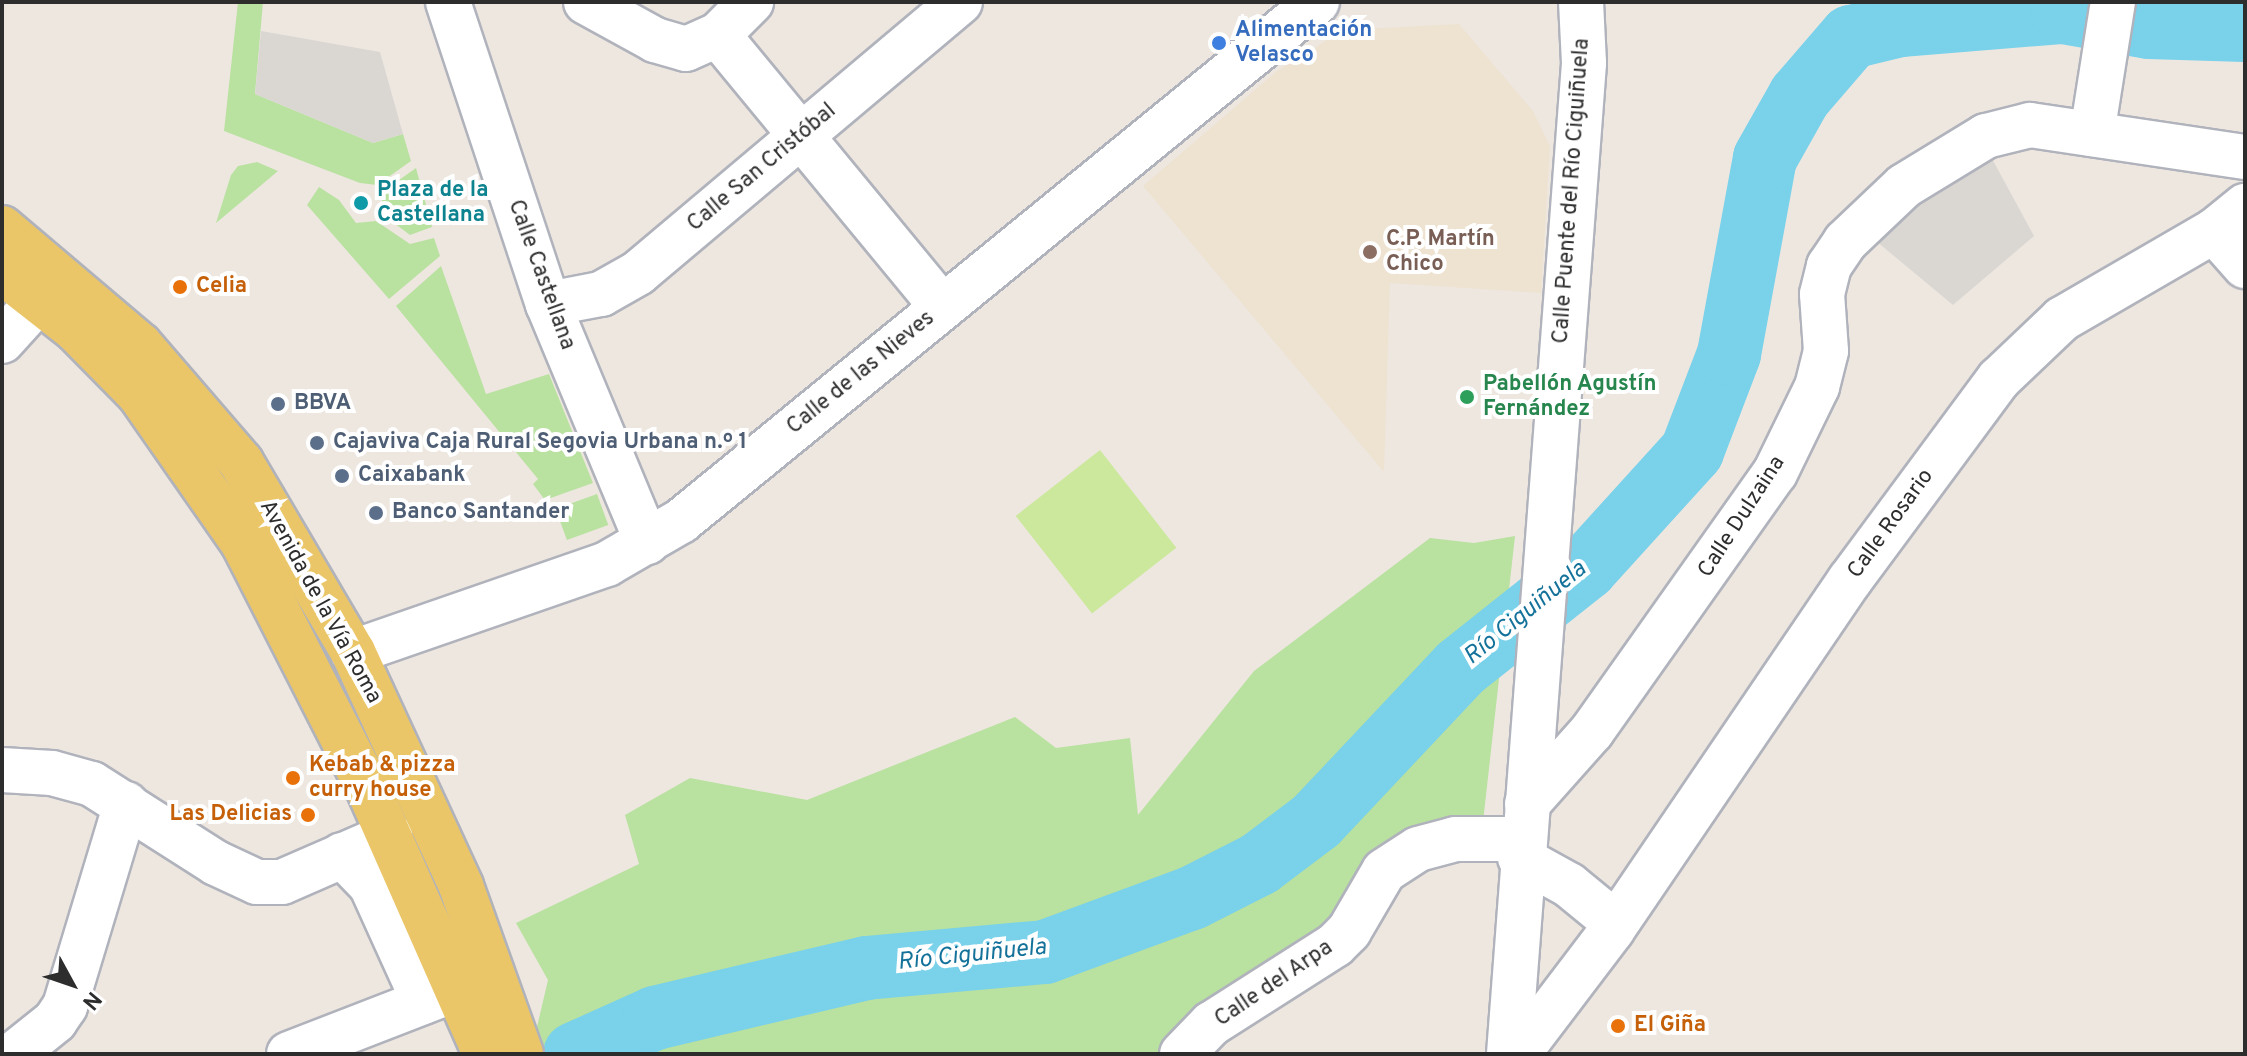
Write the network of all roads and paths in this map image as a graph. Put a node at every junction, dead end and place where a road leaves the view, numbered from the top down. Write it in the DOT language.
graph roads {
  1 [pos="448,2"];
  2 [pos="586,2"];
  3 [pos="751,2"];
  4 [pos="960,2"];
  5 [pos="1317,2"];
  6 [pos="1581,2"];
  7 [pos="2113,2"];
  8 [pos="718,35"];
  9 [pos="2096,113"];
  10 [pos="802,133"];
  11 [pos="2245,157"];
  12 [pos="2,228"];
  13 [pos="2236,238"];
  14 [pos="2,272"];
  15 [pos="39,300"];
  16 [pos="548,304"];
  17 [pos="942,307"];
  18 [pos="2,341"];
  19 [pos="139,394"];
  20 [pos="647,542"];
  21 [pos="353,652"];
  22 [pos="330,714"];
  23 [pos="400,752"];
  24 [pos="2,770"];
  25 [pos="126,804"];
  26 [pos="1523,834"];
  27 [pos="390,835"];
  28 [pos="357,870"];
  29 [pos="1614,922"];
  30 [pos="460,994"];
  31 [pos="500,1047"];
  32 [pos="14,1054"];
  33 [pos="289,1054"];
  34 [pos="1182,1054"];
  35 [pos="1509,1054"];
  36 [pos="1518,1054"];
  1 -- 16 [label="street, Calle Castellana"];
  2 -- 8 [label="street"];
  3 -- 8 [label="street"];
  4 -- 10 [label="street, Calle San Cristóbal"];
  5 -- 17 [label="street, Calle de las Nieves"];
  6 -- 26 [label="street, Calle Puente del Río Ciguiñuela"];
  7 -- 9 [label="street"];
  8 -- 10 [label="street"];
  9 -- 11 [label="street, Calle Dulzaina"];
  9 -- 26 [label="street, Calle Dulzaina"];
  10 -- 16 [label="street, Calle San Cristóbal"];
  10 -- 17 [label="street"];
  12 -- 21 [label="main road, Avenida de la Vía Roma"];
  13 -- 29 [label="street, Calle Rosario"];
  14 -- 15 [label="main road, Avenida de la Vía Roma"];
  15 -- 18 [label="street"];
  15 -- 19 [label="main road, Avenida de la Vía Roma"];
  16 -- 20 [label="street, Calle Castellana"];
  17 -- 20 [label="street, Calle de las Nieves"];
  19 -- 21 [label="main road"];
  19 -- 22 [label="main road, Avenida de la Vía Roma"];
  20 -- 21 [label="street, Calle de las Nieves"];
  21 -- 22 [label="main road"];
  21 -- 23 [label="main road, Avenida de la Vía Roma"];
  22 -- 27 [label="main road, Avenida de la Vía Roma"];
  23 -- 27 [label="main road"];
  23 -- 30 [label="main road, Avenida de la Vía Roma"];
  24 -- 25 [label="street"];
  25 -- 28 [label="street"];
  25 -- 32 [label="street"];
  26 -- 29 [label="street"];
  26 -- 34 [label="street, Calle del Arpa"];
  26 -- 35 [label="street, Calle Puente del Río Ciguiñuela"];
  27 -- 28 [label="street"];
  27 -- 30 [label="main road"];
  28 -- 30 [label="street, Avenida de la Vía Roma"];
  29 -- 36 [label="street, Calle Rosario"];
  30 -- 31 [label="main road, Avenida de la Vía Roma"];
  30 -- 33 [label="street"];
}
